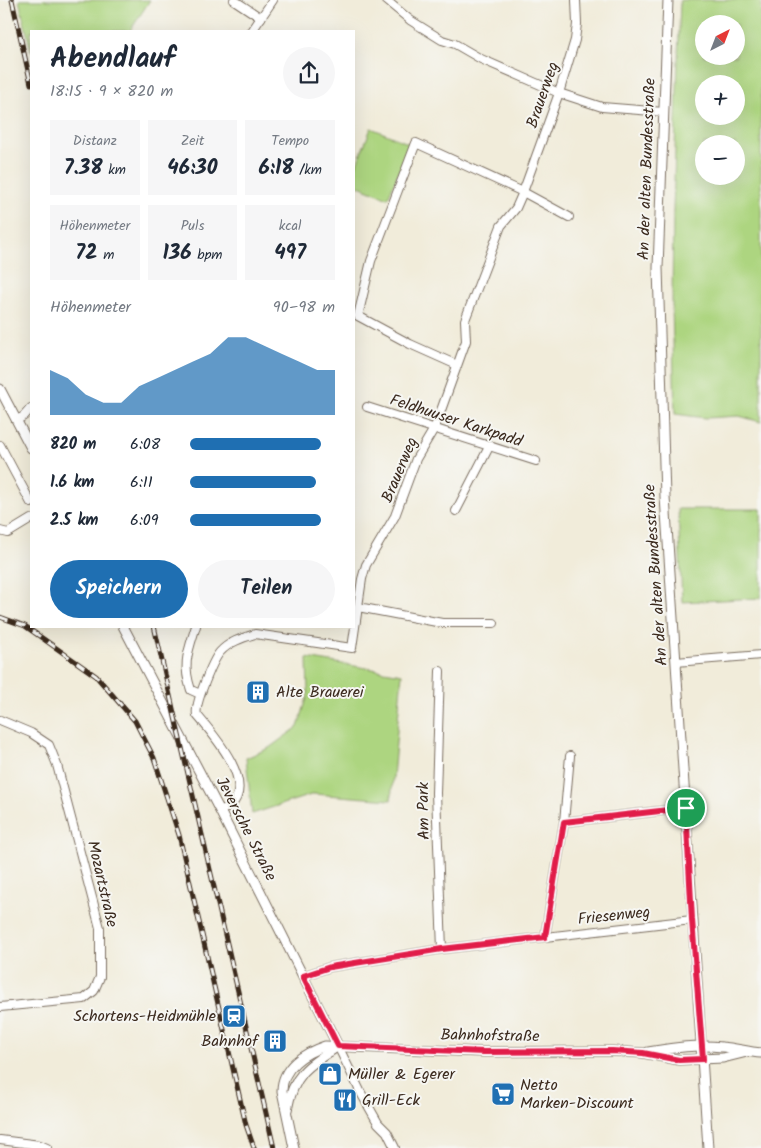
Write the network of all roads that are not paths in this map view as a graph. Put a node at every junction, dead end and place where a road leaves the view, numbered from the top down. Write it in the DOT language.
graph roads {
  1 [pos="234,0"];
  2 [pos="273,0"];
  3 [pos="386,0"];
  4 [pos="576,0"];
  5 [pos="668,0"];
  6 [pos="261,18"];
  7 [pos="253,30"];
  8 [pos="559,93"];
  9 [pos="664,112"];
  10 [pos="523,192"];
  11 [pos="569,217"];
  12 [pos="457,365"];
  13 [pos="0,388"];
  14 [pos="367,407"];
  15 [pos="30,409"];
  16 [pos="17,420"];
  17 [pos="434,427"];
  18 [pos="0,445"];
  19 [pos="490,445"];
  20 [pos="30,446"];
  21 [pos="536,461"];
  22 [pos="30,501"];
  23 [pos="456,512"];
  24 [pos="30,520"];
  25 [pos="0,531"];
  26 [pos="358,606"];
  27 [pos="494,622"];
  28 [pos="355,627"];
  29 [pos="124,628"];
  30 [pos="195,628"];
  31 [pos="355,628"];
  32 [pos="761,655"];
  33 [pos="676,662"];
  34 [pos="440,671"];
  35 [pos="200,694"];
  36 [pos="0,720"];
  37 [pos="570,756"];
  38 [pos="686,808"];
  39 [pos="220,810"];
  40 [pos="564,822"];
  41 [pos="692,920"];
  42 [pos="545,937"];
  43 [pos="442,949"];
  44 [pos="303,976"];
  45 [pos="0,1007"];
  46 [pos="338,1046"];
  47 [pos="702,1046"];
  48 [pos="747,1052"];
  49 [pos="643,1053"];
  50 [pos="761,1053"];
  51 [pos="703,1059"];
  52 [pos="0,1140"];
  53 [pos="47,1148"];
  54 [pos="294,1148"];
  55 [pos="395,1148"];
  56 [pos="708,1148"];
  1 -- 6 [label="street"];
  2 -- 6 [label="street"];
  3 -- 8 [label="street"];
  4 -- 8 [label="street, Brauerweg"];
  5 -- 9 [label="street, An der alten Bundesstraße"];
  6 -- 7 [label="street"];
  8 -- 9 [label="street"];
  8 -- 10 [label="street, Brauerweg"];
  9 -- 33 [label="street, An der alten Bundesstraße"];
  10 -- 11 [label="street"];
  10 -- 12 [label="street, Brauerweg"];
  10 -- 12 [label="street"];
  12 -- 17 [label="street, Brauerweg"];
  13 -- 16 [label="street"];
  14 -- 17 [label="street, Feldhuuser Karkpadd"];
  15 -- 16 [label="street"];
  16 -- 20 [label="street"];
  17 -- 19 [label="street, Feldhuuser Karkpadd"];
  17 -- 26 [label="street, Brauerweg"];
  18 -- 22 [label="street"];
  19 -- 21 [label="street, Feldhuuser Karkpadd"];
  19 -- 23 [label="street"];
  24 -- 25 [label="street"];
  26 -- 27 [label="street"];
  26 -- 28 [label="street, Brauerweg"];
  29 -- 39 [label="street, Jeversche Straße"];
  30 -- 35 [label="street"];
  31 -- 35 [label="street, Brauerweg"];
  32 -- 33 [label="street"];
  33 -- 38 [label="street, An der alten Bundesstraße"];
  34 -- 43 [label="street, Am Park"];
  35 -- 39 [label="street, Brauerweg"];
  36 -- 45 [label="street, Mozartstraße"];
  37 -- 40 [label="street"];
  38 -- 40 [label="street"];
  38 -- 41 [label="street, An der alten Bundesstraße"];
  39 -- 44 [label="street, Jeversche Straße"];
  40 -- 42 [label="street"];
  41 -- 42 [label="street, Friesenweg"];
  41 -- 47 [label="street, An der alten Bundesstraße"];
  42 -- 43 [label="street, Friesenweg"];
  43 -- 44 [label="street, Friesenweg"];
  44 -- 46 [label="street, Jeversche Straße"];
  46 -- 49 [label="street, Bahnhofstraße"];
  46 -- 54 [label="street"];
  46 -- 55 [label="street"];
  47 -- 48 [label="street, Bahnhofstraße"];
  47 -- 49 [label="street, Bahnhofstraße"];
  47 -- 51 [label="street, An der alten Bundesstraße"];
  48 -- 50 [label="street, Bahnhofstraße"];
  48 -- 51 [label="street, Bahnhofstraße"];
  49 -- 51 [label="street, Bahnhofstraße"];
  51 -- 56 [label="street, An der alten Bundesstraße"];
  52 -- 53 [label="street"];
}
